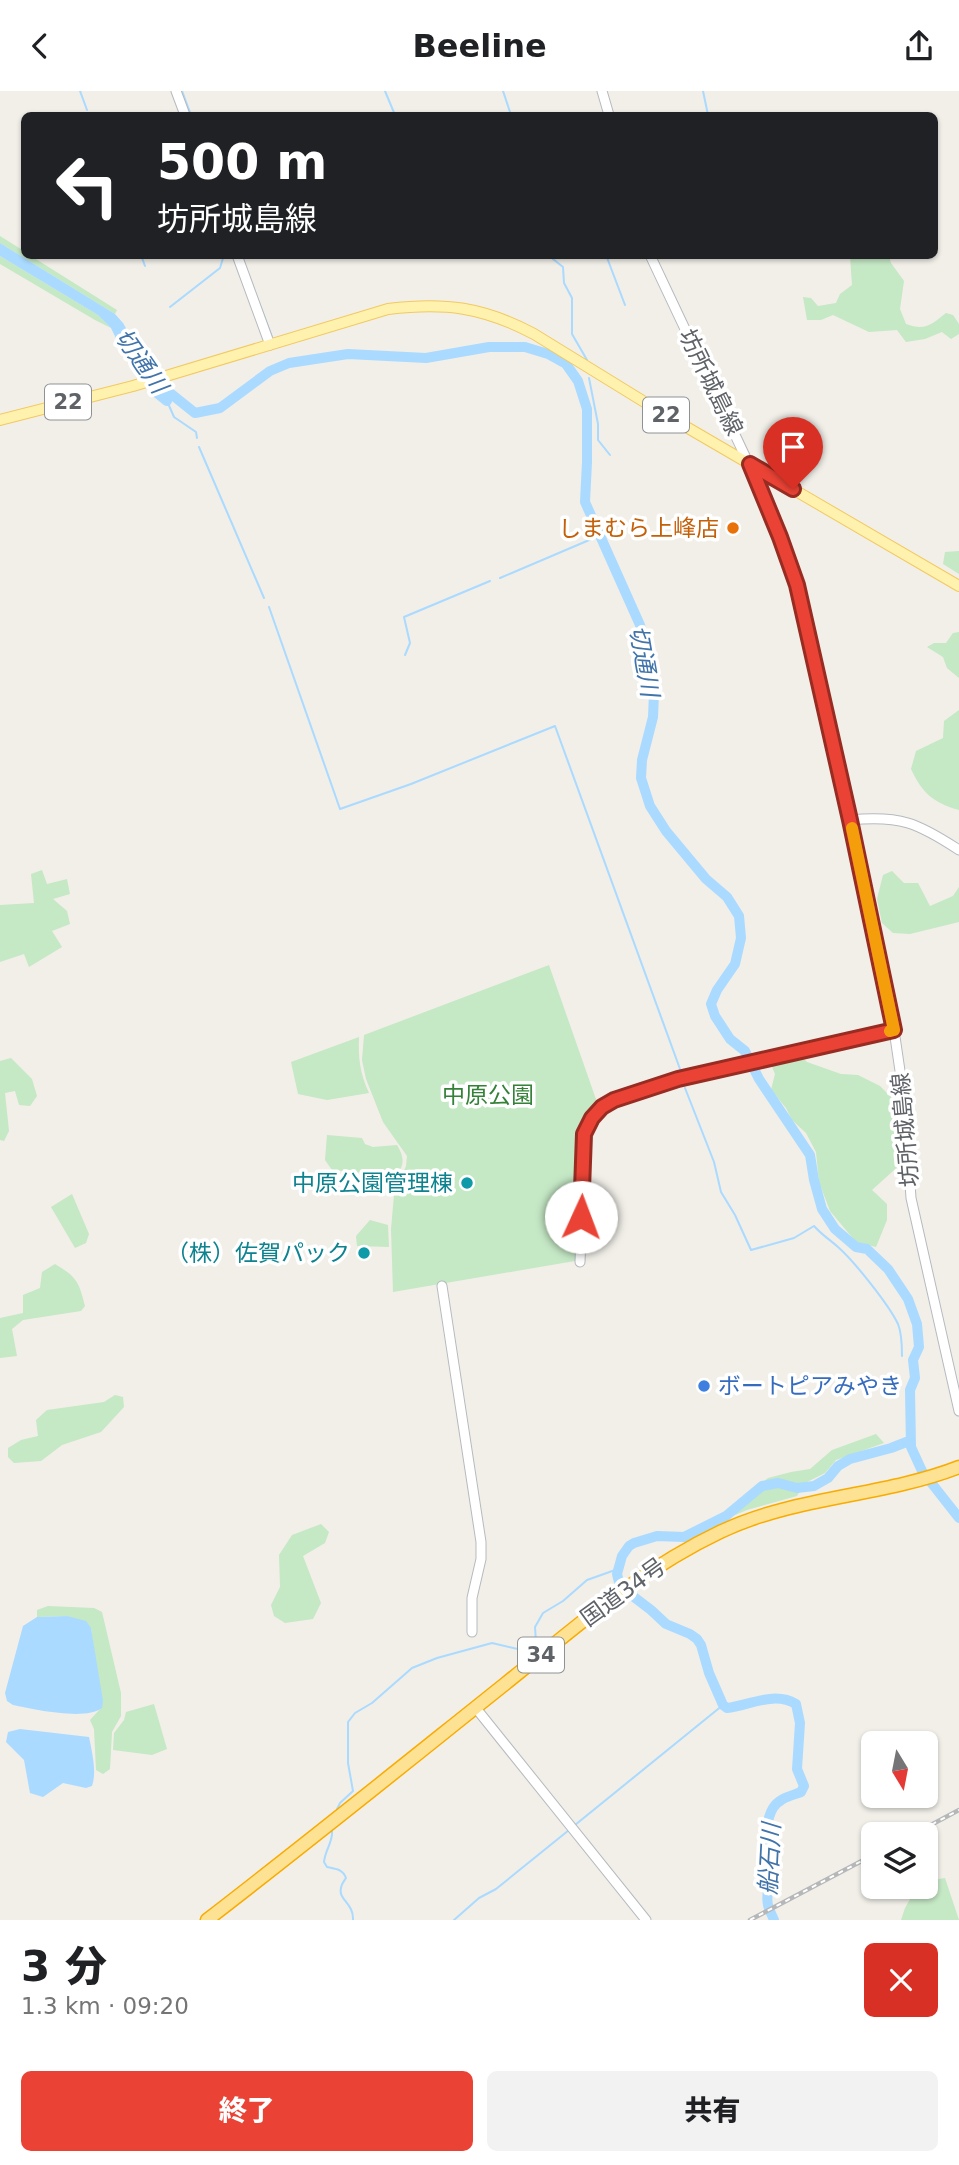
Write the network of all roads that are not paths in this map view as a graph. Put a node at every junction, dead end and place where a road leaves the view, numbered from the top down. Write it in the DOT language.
graph roads {
  1 [pos="176,91"];
  2 [pos="603,91"];
  3 [pos="184,112"];
  4 [pos="608,112"];
  5 [pos="238,259"];
  6 [pos="652,259"];
  7 [pos="270,345"];
  8 [pos="0,420"];
  9 [pos="750,464"];
  10 [pos="959,586"];
  11 [pos="850,820"];
  12 [pos="959,850"];
  13 [pos="894,1030"];
  14 [pos="580,1262"];
  15 [pos="442,1286"];
  16 [pos="959,1411"];
  17 [pos="959,1467"];
  18 [pos="472,1632"];
  19 [pos="475,1707"];
  20 [pos="207,1920"];
  21 [pos="646,1920"];
  1 -- 3 [label="street"];
  2 -- 4 [label="street"];
  5 -- 7 [label="street"];
  6 -- 9 [label="street, 坊所城島線"];
  7 -- 8 [label="main road, 22"];
  7 -- 9 [label="main road, 22"];
  9 -- 10 [label="main road, 22"];
  9 -- 11 [label="street, 坊所城島線"];
  11 -- 12 [label="street"];
  11 -- 13 [label="street, 坊所城島線"];
  13 -- 14 [label="street"];
  13 -- 16 [label="street, 坊所城島線"];
  15 -- 18 [label="street"];
  17 -- 19 [label="highway, 国道34号 / 34"];
  19 -- 20 [label="highway, 国道34号 / 34"];
  19 -- 21 [label="street"];
}
